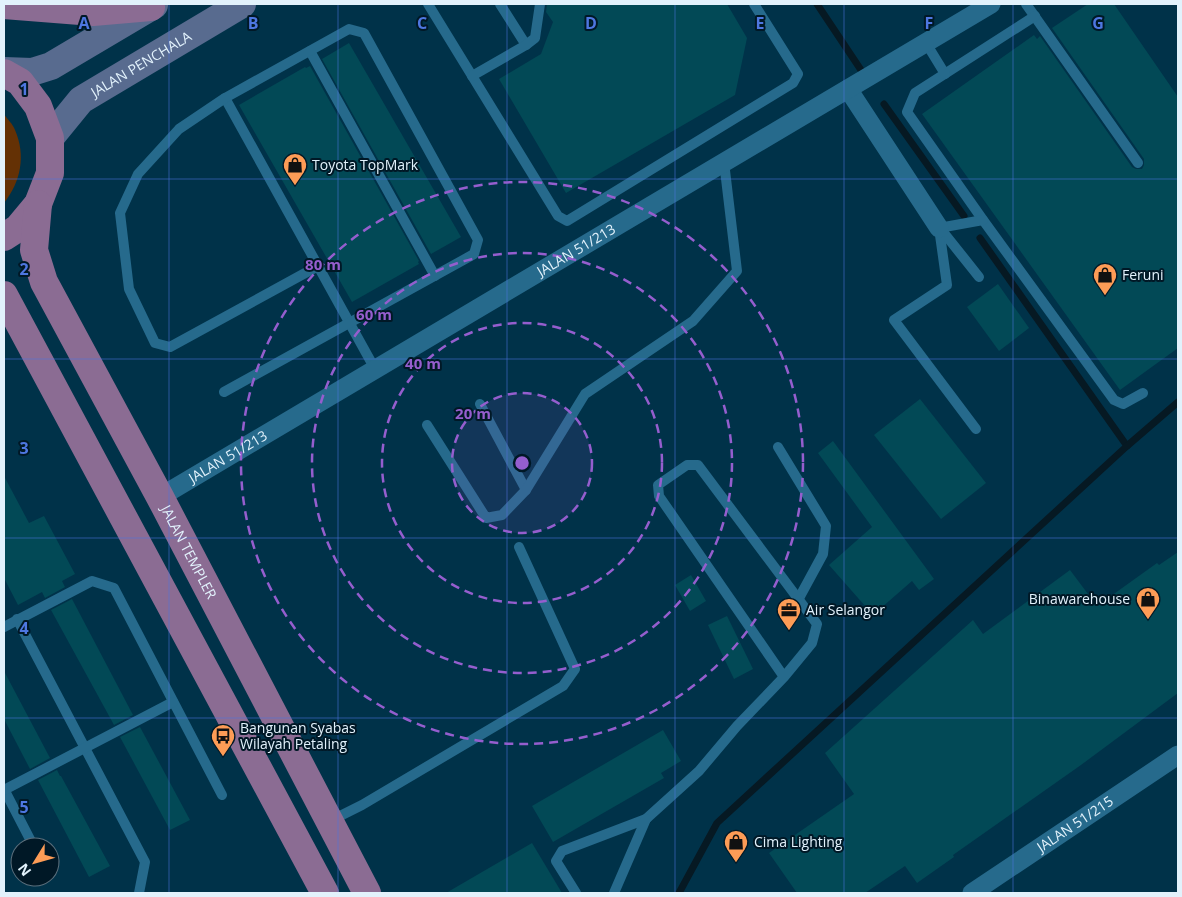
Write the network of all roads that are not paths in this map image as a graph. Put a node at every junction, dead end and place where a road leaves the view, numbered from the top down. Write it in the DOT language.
graph roads {
  1 [pos="242,4"];
  2 [pos="428,4"];
  3 [pos="500,4"];
  4 [pos="540,4"];
  5 [pos="754,4"];
  6 [pos="991,4"];
  7 [pos="1026,4"];
  8 [pos="4,5"];
  9 [pos="154,5"];
  10 [pos="1035,16"];
  11 [pos="926,43"];
  12 [pos="526,45"];
  13 [pos="310,51"];
  14 [pos="4,72"];
  15 [pos="945,74"];
  16 [pos="472,76"];
  17 [pos="848,88"];
  18 [pos="225,98"];
  19 [pos="50,138"];
  20 [pos="724,162"];
  21 [pos="1138,163"];
  22 [pos="38,204"];
  23 [pos="983,220"];
  24 [pos="939,228"];
  25 [pos="4,237"];
  26 [pos="318,266"];
  27 [pos="435,276"];
  28 [pos="979,277"];
  29 [pos="4,294"];
  30 [pos="350,323"];
  31 [pos="375,369"];
  32 [pos="224,392"];
  33 [pos="1143,393"];
  34 [pos="480,404"];
  35 [pos="427,425"];
  36 [pos="976,428"];
  37 [pos="778,447"];
  38 [pos="526,490"];
  39 [pos="160,497"];
  40 [pos="518,547"];
  41 [pos="798,600"];
  42 [pos="17,619"];
  43 [pos="4,627"];
  44 [pos="784,676"];
  45 [pos="173,702"];
  46 [pos="84,748"];
  47 [pos="1178,755"];
  48 [pos="4,789"];
  49 [pos="222,796"];
  50 [pos="646,819"];
  51 [pos="329,822"];
  52 [pos="29,837"];
  53 [pos="139,893"];
  54 [pos="325,893"];
  55 [pos="367,893"];
  56 [pos="576,893"];
  57 [pos="614,893"];
  58 [pos="972,893"];
  1 -- 19 [label="main road, JALAN PENCHALA"];
  2 -- 16 [label="lane"];
  3 -- 12 [label="lane"];
  4 -- 12 [label="lane"];
  5 -- 16 [label="lane"];
  6 -- 11 [label="street, JALAN 51/213"];
  7 -- 10 [label="lane"];
  8 -- 9 [label="main road"];
  9 -- 14 [label="main road"];
  10 -- 15 [label="lane"];
  10 -- 21 [label="lane"];
  11 -- 15 [label="lane"];
  11 -- 17 [label="street, JALAN 51/213"];
  12 -- 16 [label="lane"];
  13 -- 18 [label="lane"];
  13 -- 27 [label="lane"];
  13 -- 27 [label="lane"];
  14 -- 19 [label="main road"];
  15 -- 23 [label="lane"];
  17 -- 20 [label="street, JALAN 51/213"];
  17 -- 24 [label="street"];
  18 -- 26 [label="lane"];
  18 -- 26 [label="lane"];
  19 -- 22 [label="main road"];
  20 -- 31 [label="street, JALAN 51/213"];
  20 -- 38 [label="lane"];
  22 -- 25 [label="main road"];
  22 -- 39 [label="main road, JALAN TEMPLER"];
  23 -- 24 [label="lane"];
  23 -- 33 [label="lane"];
  24 -- 28 [label="lane"];
  24 -- 36 [label="lane"];
  26 -- 30 [label="lane"];
  27 -- 30 [label="lane"];
  29 -- 54 [label="main road"];
  30 -- 31 [label="lane"];
  30 -- 32 [label="lane"];
  31 -- 39 [label="street, JALAN 51/213"];
  34 -- 38 [label="lane"];
  35 -- 38 [label="lane"];
  37 -- 41 [label="lane"];
  39 -- 51 [label="main road, JALAN TEMPLER"];
  40 -- 51 [label="lane"];
  41 -- 44 [label="lane"];
  41 -- 44 [label="lane"];
  42 -- 43 [label="lane"];
  42 -- 45 [label="lane"];
  42 -- 46 [label="lane"];
  44 -- 50 [label="lane"];
  45 -- 46 [label="lane"];
  45 -- 49 [label="lane"];
  46 -- 48 [label="lane"];
  46 -- 53 [label="lane"];
  47 -- 58 [label="street, JALAN 51/215"];
  48 -- 52 [label="lane"];
  50 -- 56 [label="lane"];
  50 -- 57 [label="lane"];
  51 -- 55 [label="main road, JALAN TEMPLER"];
}
